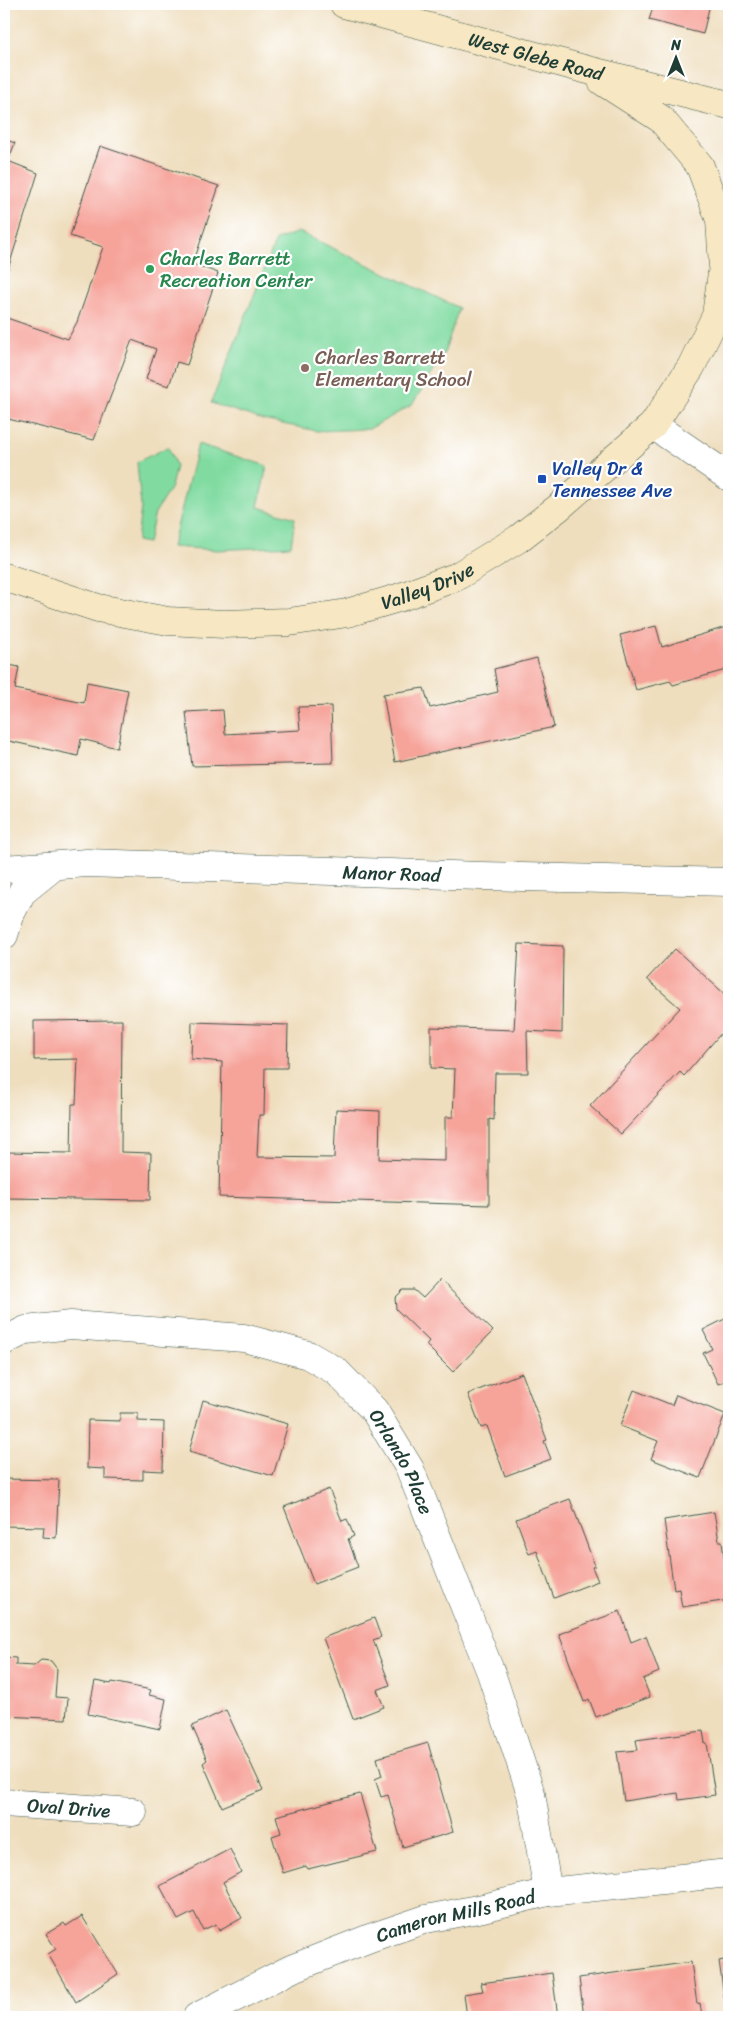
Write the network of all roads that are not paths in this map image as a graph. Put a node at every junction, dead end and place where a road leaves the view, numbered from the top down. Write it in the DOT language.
graph roads {
  1 [pos="344,4"];
  2 [pos="584,69"];
  3 [pos="729,104"];
  4 [pos="729,289"];
  5 [pos="716,317"];
  6 [pos="653,425"];
  7 [pos="729,476"];
  8 [pos="4,577"];
  9 [pos="53,867"];
  10 [pos="4,869"];
  11 [pos="729,882"];
  12 [pos="4,935"];
  13 [pos="4,1342"];
  14 [pos="4,1803"];
  15 [pos="133,1812"];
  16 [pos="729,1873"];
  17 [pos="548,1892"];
  18 [pos="196,2017"];
  1 -- 2 [label="street, West Glebe Road"];
  2 -- 3 [label="street, West Glebe Road"];
  2 -- 5 [label="street"];
  4 -- 5 [label="street, Valley Drive"];
  5 -- 6 [label="street, Valley Drive"];
  6 -- 7 [label="street"];
  6 -- 8 [label="street, Valley Drive"];
  9 -- 10 [label="street, Manor Road"];
  9 -- 11 [label="street, Manor Road"];
  9 -- 12 [label="street"];
  13 -- 17 [label="street, Orlando Place"];
  14 -- 15 [label="street, Oval Drive"];
  16 -- 17 [label="street, Cameron Mills Road"];
  17 -- 18 [label="street, Cameron Mills Road"];
}
